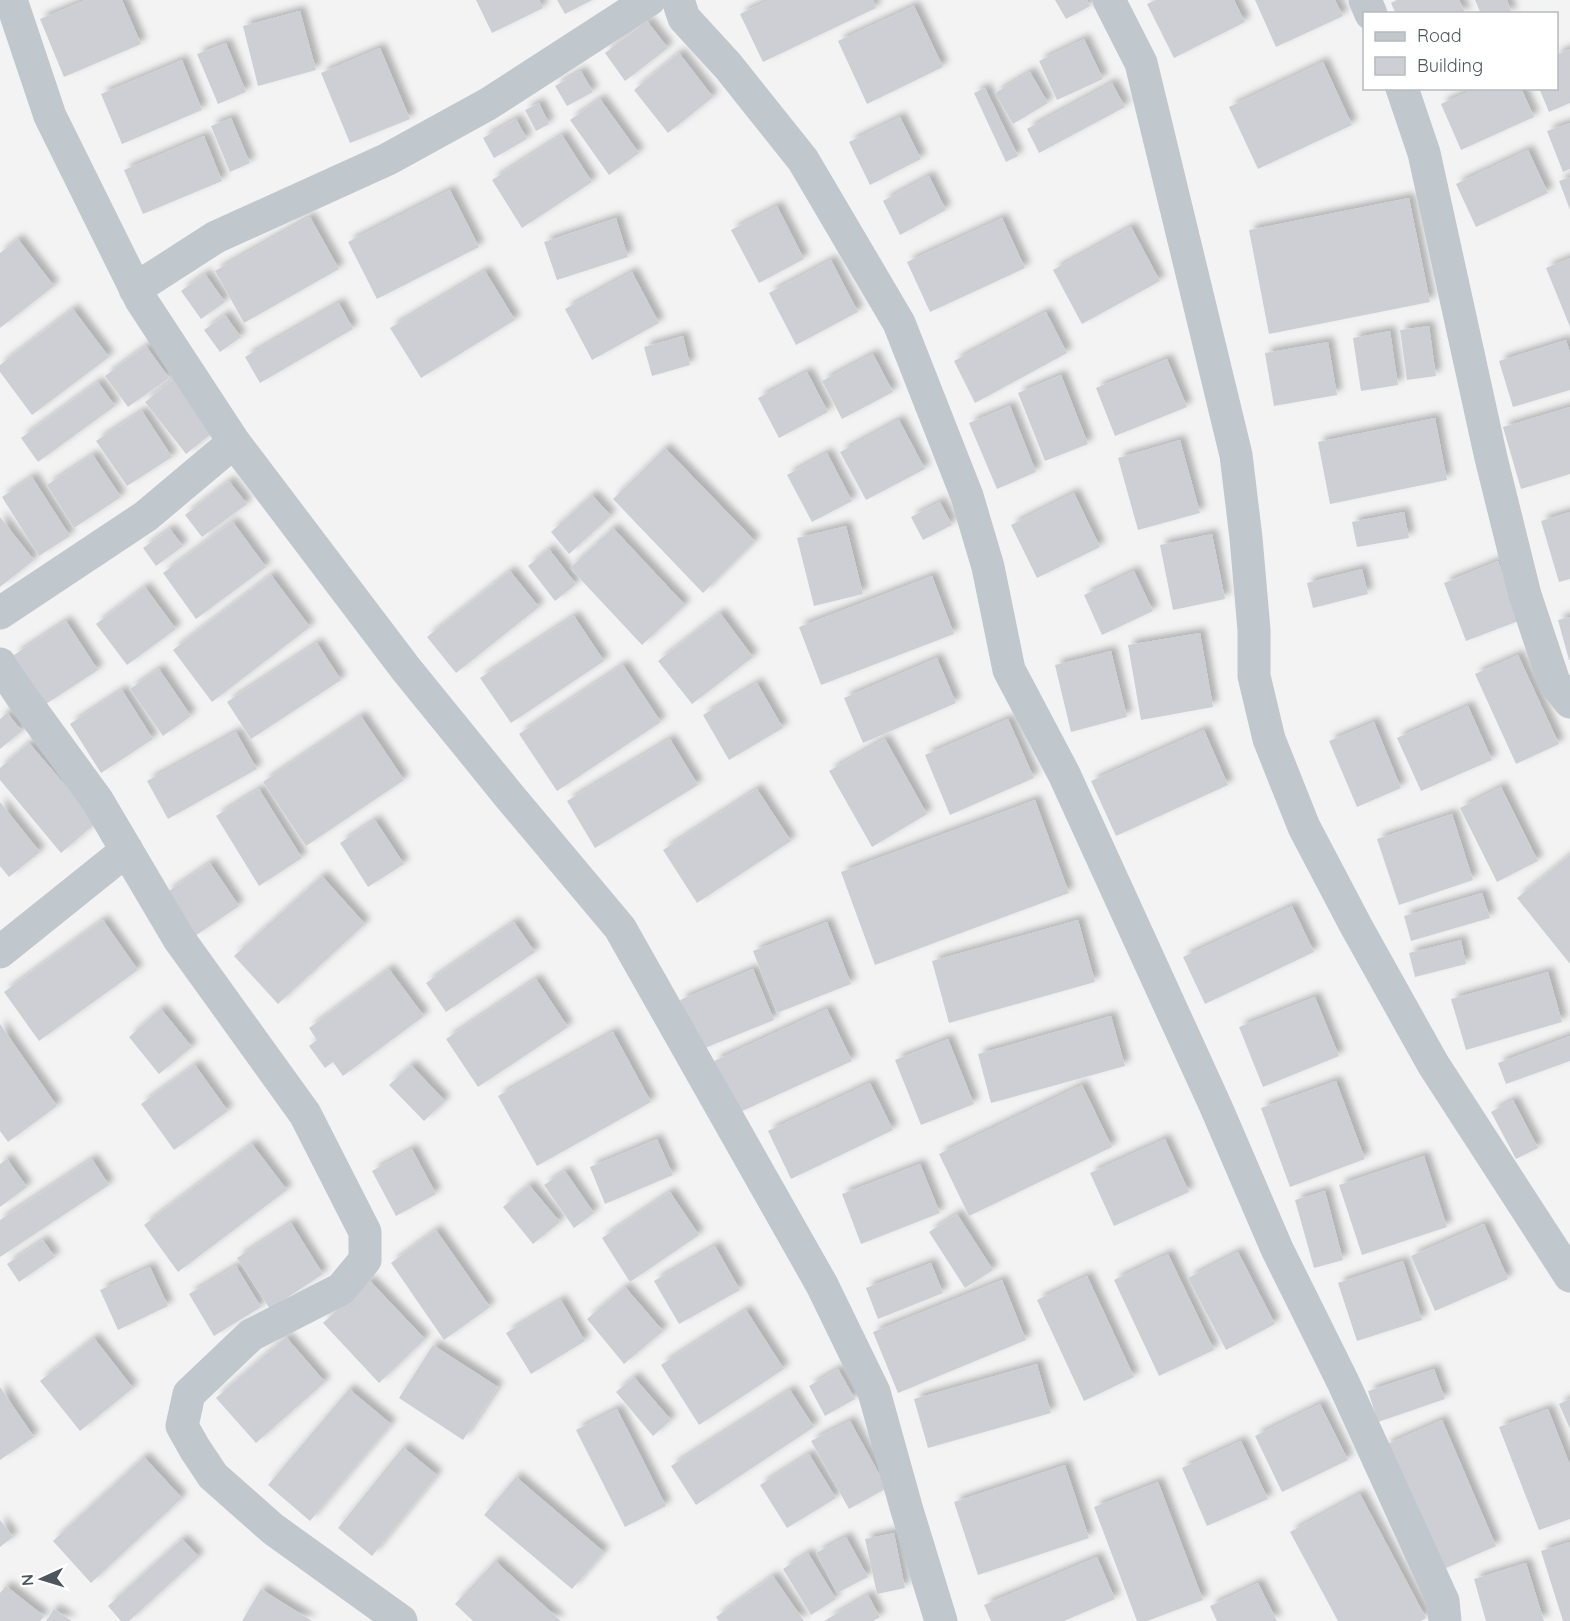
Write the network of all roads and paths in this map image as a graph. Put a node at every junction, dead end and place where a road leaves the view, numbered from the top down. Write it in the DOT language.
graph roads {
  1 [pos="10,0"];
  2 [pos="649,0"];
  3 [pos="678,0"];
  4 [pos="1108,0"];
  5 [pos="1403,90"];
  6 [pos="135,289"];
  7 [pos="234,441"];
  8 [pos="0,613"];
  9 [pos="0,664"];
  10 [pos="1570,702"];
  11 [pos="127,850"];
  12 [pos="0,952"];
  13 [pos="1570,1276"];
  14 [pos="400,1621"];
  15 [pos="941,1621"];
  16 [pos="1445,1621"];
  1 -- 6 [label="street"];
  2 -- 6 [label="street"];
  3 -- 16 [label="street"];
  4 -- 13 [label="street"];
  5 -- 10 [label="street"];
  6 -- 7 [label="street"];
  7 -- 8 [label="street"];
  7 -- 15 [label="street"];
  9 -- 11 [label="street"];
  11 -- 12 [label="street"];
  11 -- 14 [label="street"];
}
